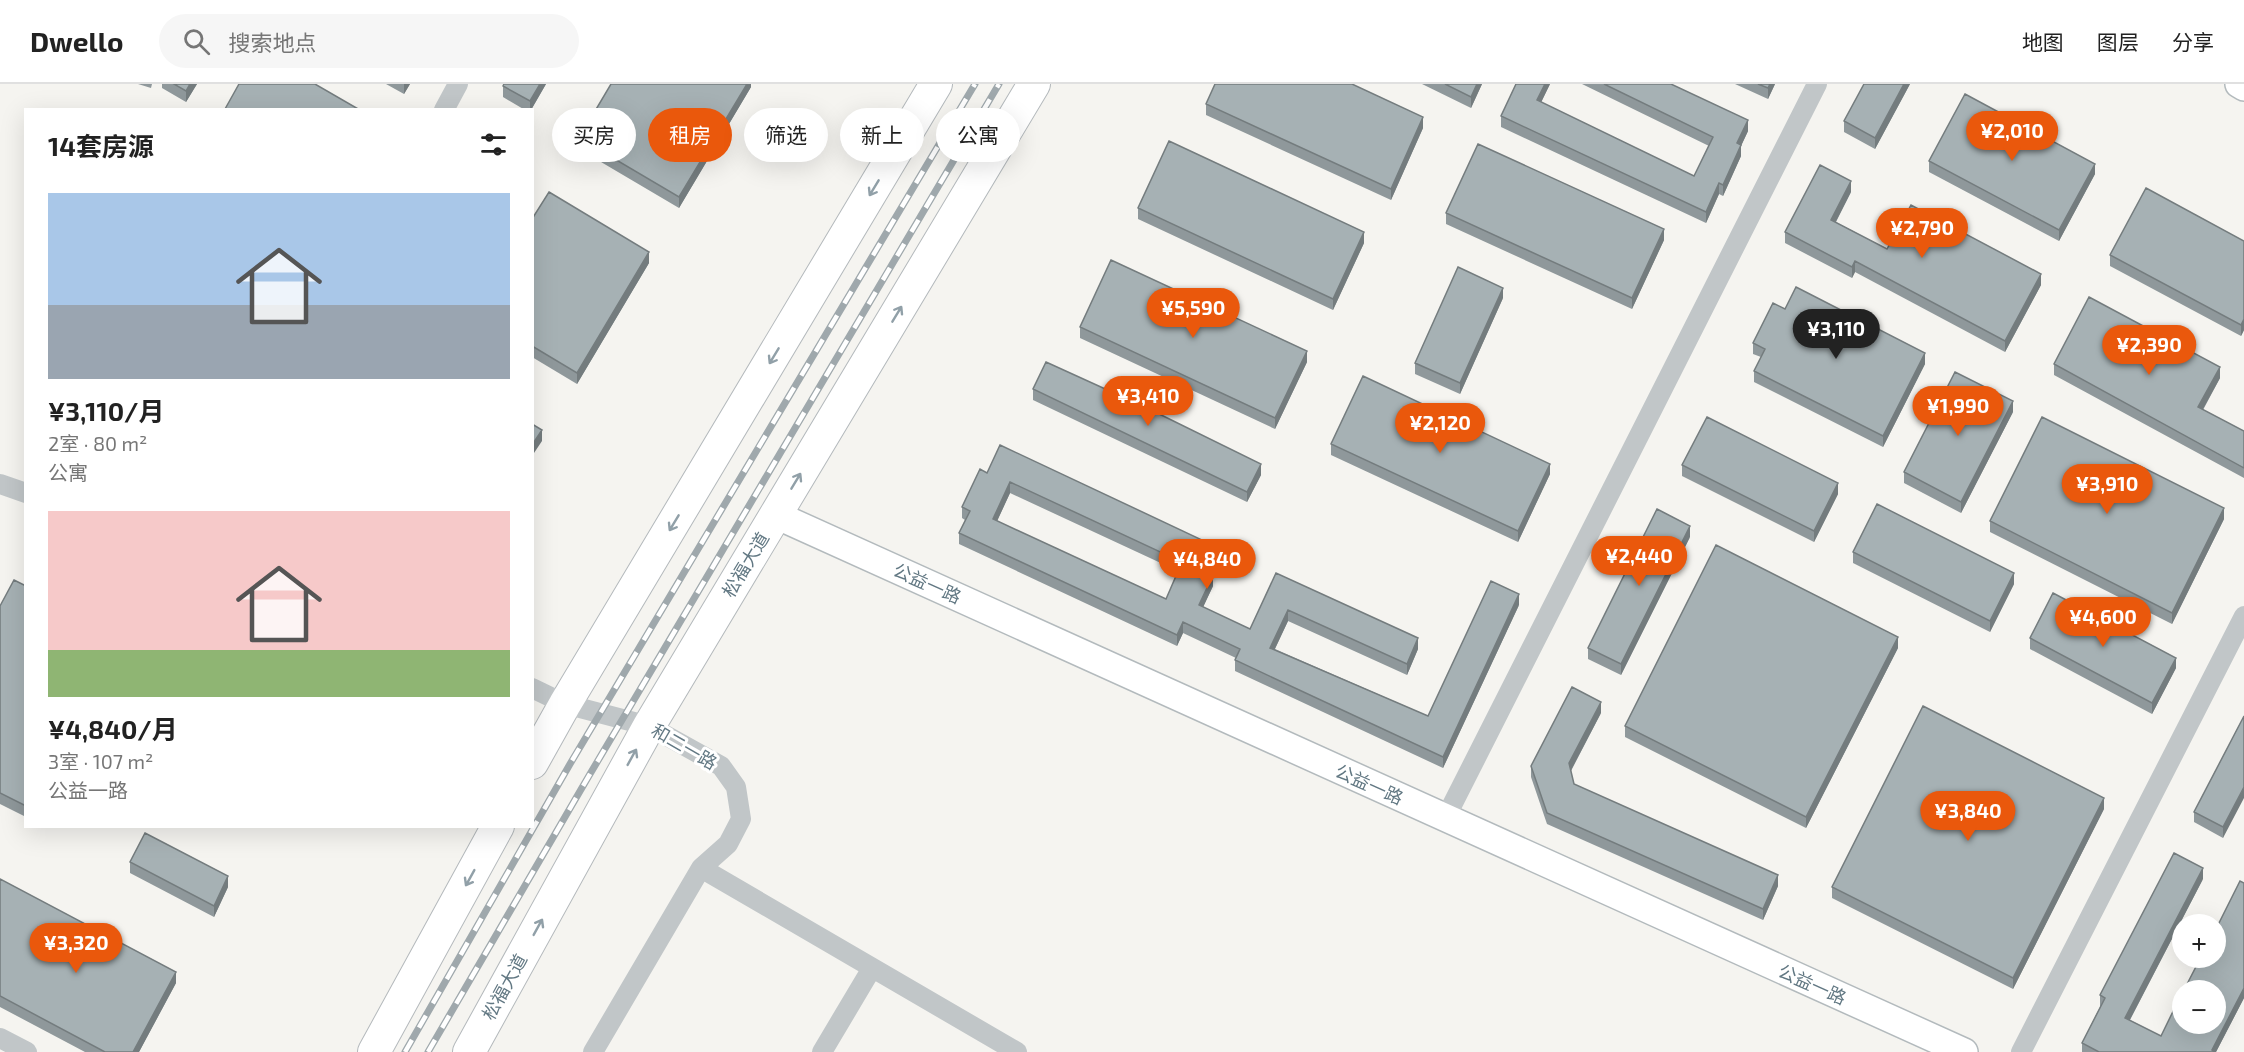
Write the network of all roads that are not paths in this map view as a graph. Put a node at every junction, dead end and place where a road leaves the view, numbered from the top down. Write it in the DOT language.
graph roads {
  1 [pos="458,84"];
  2 [pos="936,84"];
  3 [pos="1034,84"];
  4 [pos="1817,84"];
  5 [pos="2239,84"];
  6 [pos="2244,87"];
  7 [pos="445,108"];
  8 [pos="0,484"];
  9 [pos="24,492"];
  10 [pos="776,515"];
  11 [pos="2244,616"];
  12 [pos="534,689"];
  13 [pos="565,704"];
  14 [pos="649,726"];
  15 [pos="534,759"];
  16 [pos="1445,819"];
  17 [pos="497,828"];
  18 [pos="701,868"];
  19 [pos="872,968"];
  20 [pos="0,1038"];
  21 [pos="27,1052"];
  22 [pos="374,1052"];
  23 [pos="469,1052"];
  24 [pos="593,1052"];
  25 [pos="822,1052"];
  26 [pos="1017,1052"];
  27 [pos="1964,1052"];
  28 [pos="2021,1052"];
  1 -- 7 [label="street"];
  2 -- 13 [label="main road, one-way"];
  10 -- 3 [label="main road, 松福大道, one-way"];
  4 -- 16 [label="street"];
  5 -- 6 [label="street"];
  8 -- 9 [label="street"];
  10 -- 14 [label="main road, 松福大道"];
  10 -- 16 [label="street, 公益一路"];
  11 -- 28 [label="street"];
  12 -- 13 [label="street, 和二一路"];
  13 -- 14 [label="street, 和二一路"];
  13 -- 15 [label="main road"];
  14 -- 18 [label="street, 和二一路"];
  23 -- 14 [label="main road, 松福大道, one-way"];
  16 -- 27 [label="street, 公益一路"];
  17 -- 22 [label="main road, one-way"];
  18 -- 19 [label="street"];
  18 -- 24 [label="street, 和二一路"];
  19 -- 25 [label="street"];
  19 -- 26 [label="street"];
  20 -- 21 [label="street"];
}
